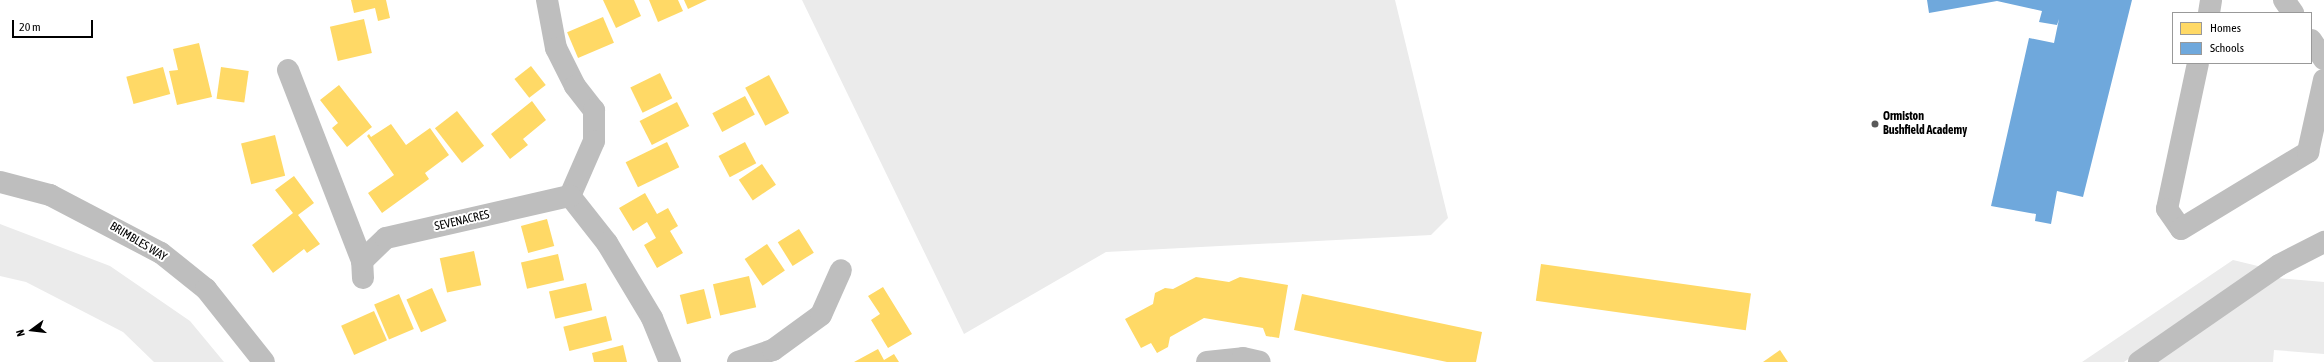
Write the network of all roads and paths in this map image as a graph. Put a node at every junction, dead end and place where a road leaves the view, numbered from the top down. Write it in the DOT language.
graph roads {
  1 [pos="547,0"];
  2 [pos="2211,0"];
  3 [pos="2284,0"];
  4 [pos="2209,12"];
  5 [pos="2292,12"];
  6 [pos="2312,41"];
  7 [pos="2324,58"];
  8 [pos="2198,64"];
  9 [pos="288,70"];
  10 [pos="2324,80"];
  11 [pos="2320,109"];
  12 [pos="0,182"];
  13 [pos="570,196"];
  14 [pos="2324,242"];
  15 [pos="841,270"];
  16 [pos="264,362"];
  17 [pos="670,362"];
  18 [pos="738,362"];
  19 [pos="1207,362"];
  20 [pos="1260,362"];
  21 [pos="2139,362"];
  1 -- 13 [label="street"];
  2 -- 4 [label="street"];
  3 -- 5 [label="street"];
  6 -- 7 [label="street"];
  8 -- 11 [label="street"];
  9 -- 13 [label="street, SEVENACRES"];
  10 -- 11 [label="street"];
  12 -- 16 [label="street, BRIMBLES WAY"];
  13 -- 17 [label="street"];
  14 -- 21 [label="street"];
  15 -- 18 [label="street"];
  19 -- 20 [label="street"];
}
